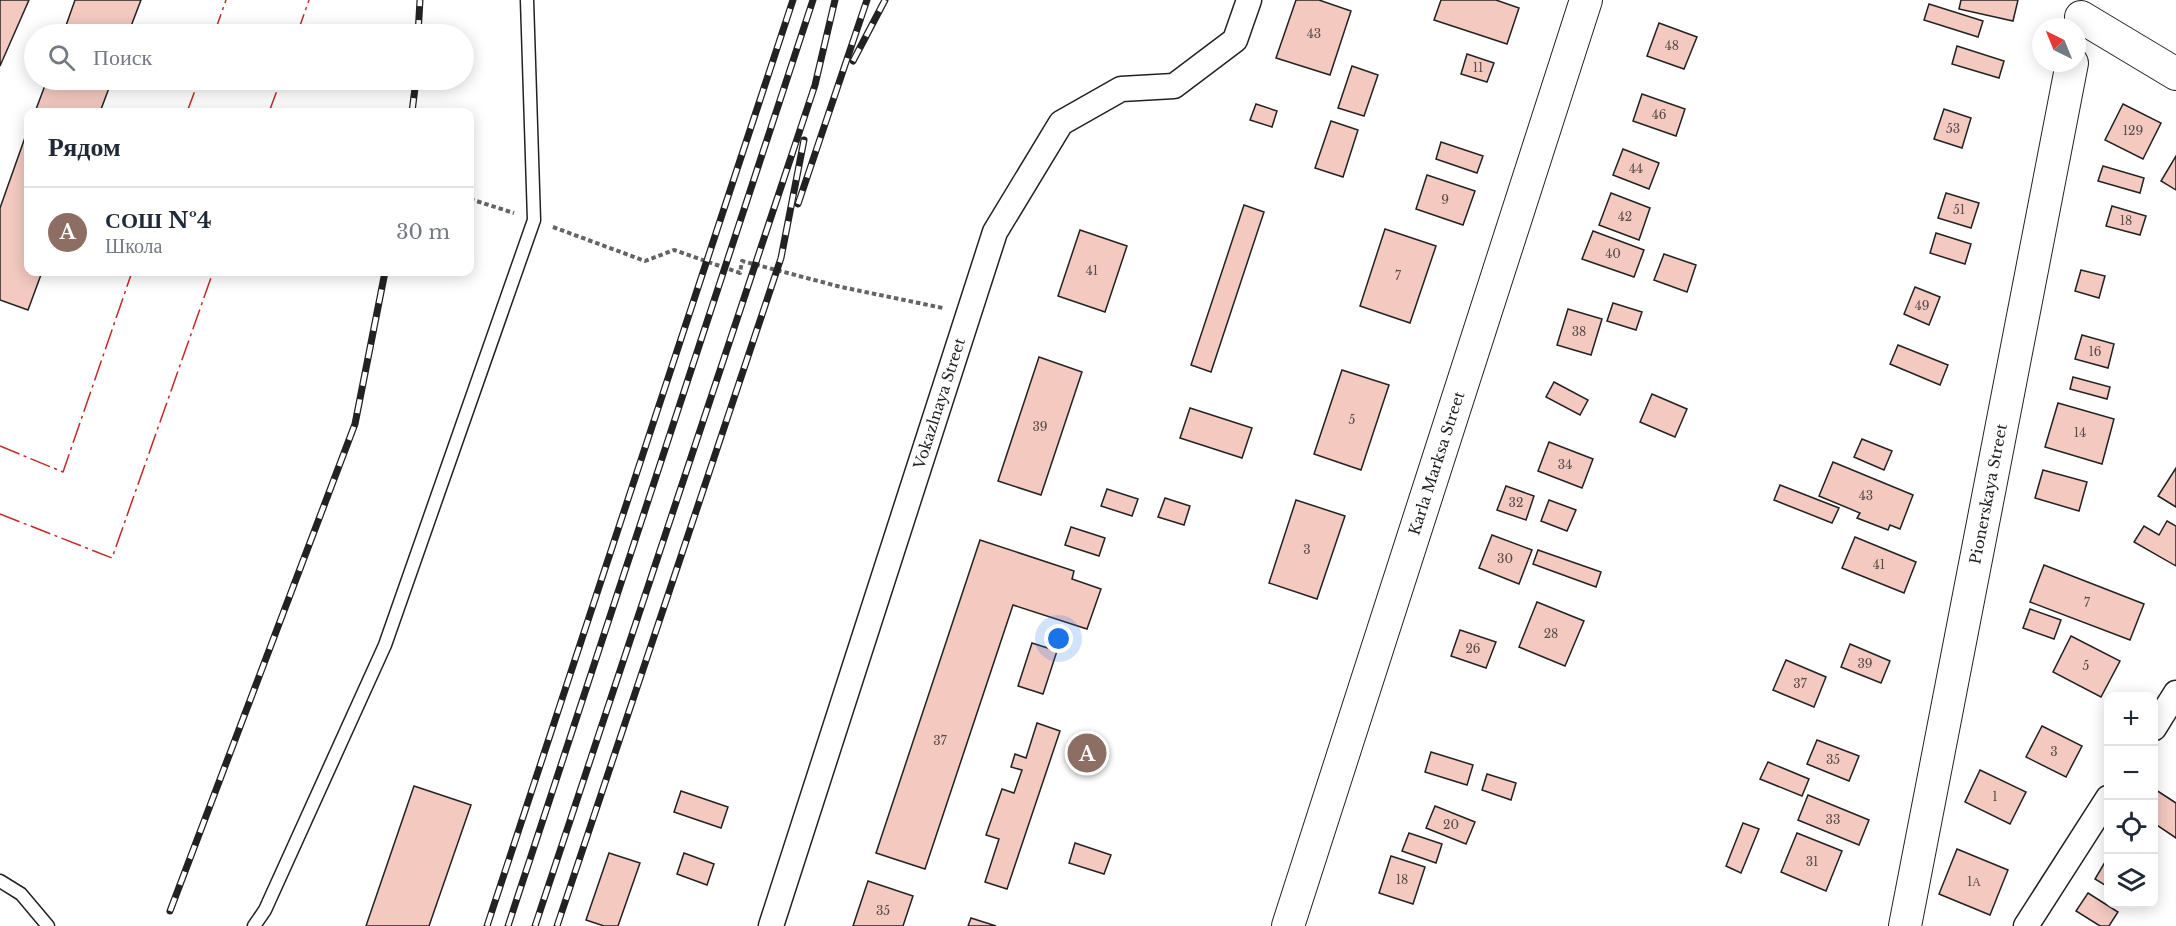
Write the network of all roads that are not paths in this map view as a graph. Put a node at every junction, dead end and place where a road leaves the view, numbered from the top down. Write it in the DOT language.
graph roads {
  1 [pos="527,0"];
  2 [pos="1249,0"];
  3 [pos="1586,0"];
  4 [pos="2086,21"];
  5 [pos="2070,72"];
  6 [pos="2176,74"];
  7 [pos="2176,693"];
  8 [pos="2158,722"];
  9 [pos="2108,800"];
  10 [pos="0,881"];
  11 [pos="48,926"];
  12 [pos="254,926"];
  13 [pos="771,926"];
  14 [pos="1288,926"];
  15 [pos="1905,926"];
  16 [pos="2026,926"];
  1 -- 12 [label="lane"];
  2 -- 13 [label="street, Vokazlnaya Street"];
  3 -- 14 [label="street, Karla Marksa Street"];
  4 -- 6 [label="street"];
  5 -- 15 [label="street, Pionerskaya Street"];
  7 -- 8 [label="street"];
  9 -- 16 [label="street"];
  10 -- 11 [label="lane"];
}
